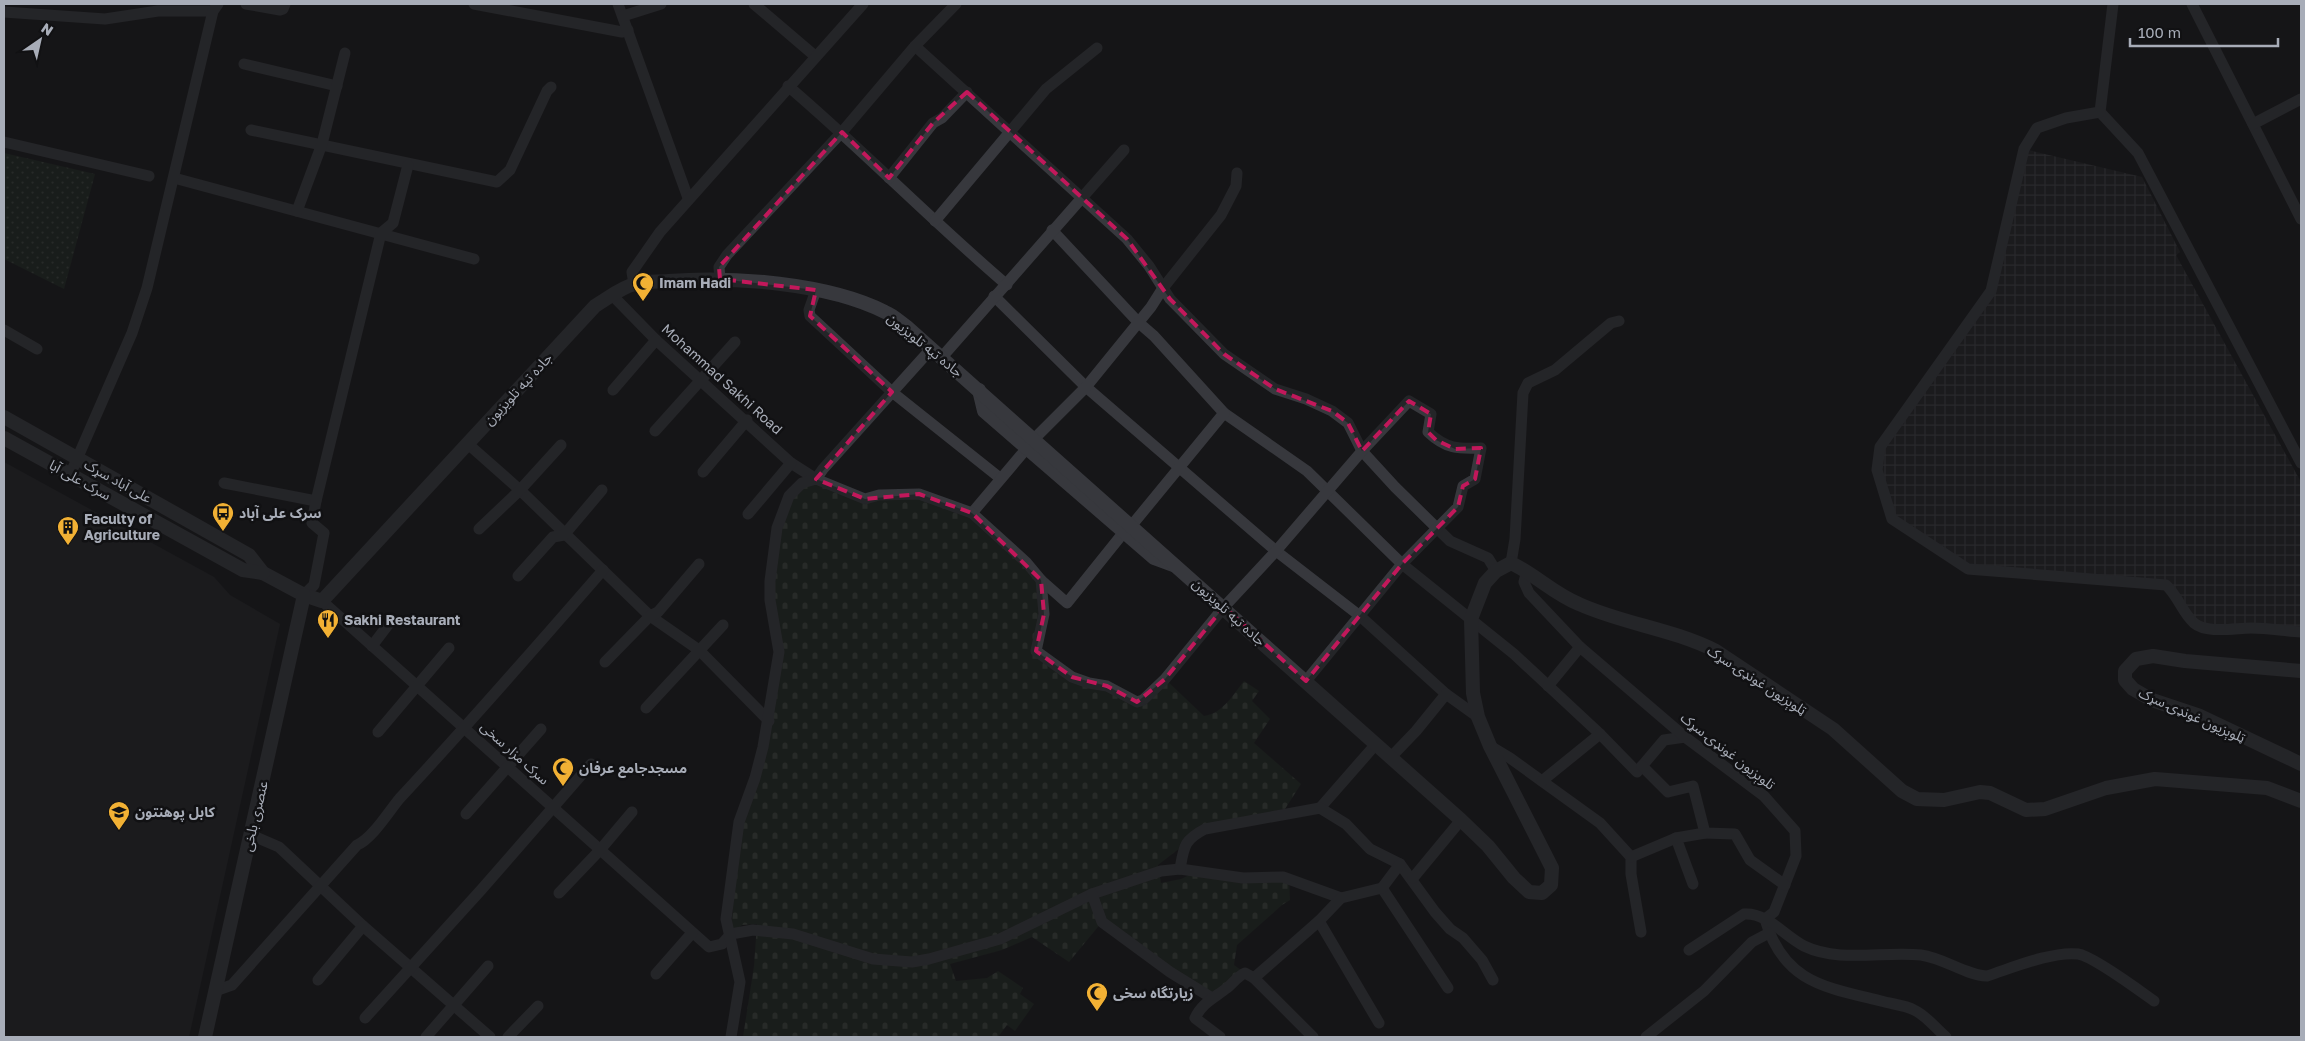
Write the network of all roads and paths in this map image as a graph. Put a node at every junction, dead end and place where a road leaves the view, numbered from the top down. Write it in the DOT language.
graph roads {
  1 [pos="246,4"];
  2 [pos="285,4"];
  3 [pos="474,4"];
  4 [pos="618,4"];
  5 [pos="661,4"];
  6 [pos="754,4"];
  7 [pos="863,4"];
  8 [pos="956,4"];
  9 [pos="2114,4"];
  10 [pos="2192,4"];
  11 [pos="216,7"];
  12 [pos="4,12"];
  13 [pos="624,16"];
  14 [pos="628,30"];
  15 [pos="915,46"];
  16 [pos="1097,48"];
  17 [pos="345,53"];
  18 [pos="815,56"];
  19 [pos="244,64"];
  20 [pos="337,86"];
  21 [pos="788,86"];
  22 [pos="551,87"];
  23 [pos="967,92"];
  24 [pos="2301,98"];
  25 [pos="2100,112"];
  26 [pos="2253,124"];
  27 [pos="251,130"];
  28 [pos="1010,131"];
  29 [pos="842,132"];
  30 [pos="4,142"];
  31 [pos="322,144"];
  32 [pos="1124,150"];
  33 [pos="408,165"];
  34 [pos="1237,173"];
  35 [pos="148,176"];
  36 [pos="174,178"];
  37 [pos="888,178"];
  38 [pos="1082,197"];
  39 [pos="688,198"];
  40 [pos="297,211"];
  41 [pos="2301,219"];
  42 [pos="935,221"];
  43 [pos="1052,230"];
  44 [pos="381,233"];
  45 [pos="474,259"];
  46 [pos="720,279"];
  47 [pos="634,284"];
  48 [pos="1007,285"];
  49 [pos="1163,288"];
  50 [pos="816,290"];
  51 [pos="612,295"];
  52 [pos="994,296"];
  53 [pos="1620,321"];
  54 [pos="1139,323"];
  55 [pos="4,330"];
  56 [pos="656,340"];
  57 [pos="735,342"];
  58 [pos="37,349"];
  59 [pos="937,353"];
  60 [pos="700,380"];
  61 [pos="1086,387"];
  62 [pos="614,390"];
  63 [pos="892,392"];
  64 [pos="1224,413"];
  65 [pos="4,417"];
  66 [pos="747,420"];
  67 [pos="655,431"];
  68 [pos="4,438"];
  69 [pos="1031,443"];
  70 [pos="468,444"];
  71 [pos="561,445"];
  72 [pos="1362,450"];
  73 [pos="77,458"];
  74 [pos="791,463"];
  75 [pos="2301,463"];
  76 [pos="1181,468"];
  77 [pos="703,472"];
  78 [pos="70,475"];
  79 [pos="1000,478"];
  80 [pos="816,479"];
  81 [pos="224,483"];
  82 [pos="520,490"];
  83 [pos="602,490"];
  84 [pos="1328,491"];
  85 [pos="316,500"];
  86 [pos="972,513"];
  87 [pos="748,514"];
  88 [pos="1128,528"];
  89 [pos="1437,528"];
  90 [pos="479,529"];
  91 [pos="564,535"];
  92 [pos="1276,551"];
  93 [pos="1511,563"];
  94 [pos="699,564"];
  95 [pos="1402,564"];
  96 [pos="603,570"];
  97 [pos="1496,571"];
  98 [pos="1527,571"];
  99 [pos="263,573"];
  100 [pos="518,576"];
  101 [pos="1041,580"];
  102 [pos="304,595"];
  103 [pos="322,601"];
  104 [pos="1224,607"];
  105 [pos="650,616"];
  106 [pos="1360,616"];
  107 [pos="1471,619"];
  108 [pos="391,621"];
  109 [pos="723,624"];
  110 [pos="2301,632"];
  111 [pos="372,646"];
  112 [pos="1580,647"];
  113 [pos="450,648"];
  114 [pos="699,650"];
  115 [pos="605,662"];
  116 [pos="2301,671"];
  117 [pos="1306,681"];
  118 [pos="416,685"];
  119 [pos="1548,686"];
  120 [pos="1446,694"];
  121 [pos="646,708"];
  122 [pos="1478,717"];
  123 [pos="768,721"];
  124 [pos="465,729"];
  125 [pos="541,729"];
  126 [pos="378,732"];
  127 [pos="1600,734"];
  128 [pos="1685,737"];
  129 [pos="1376,744"];
  130 [pos="1490,746"];
  131 [pos="1391,757"];
  132 [pos="591,764"];
  133 [pos="2301,764"];
  134 [pos="1642,766"];
  135 [pos="507,767"];
  136 [pos="1542,781"];
  137 [pos="2301,801"];
  138 [pos="552,807"];
  139 [pos="1320,808"];
  140 [pos="632,812"];
  141 [pos="466,814"];
  142 [pos="1461,820"];
  143 [pos="1705,833"];
  144 [pos="251,835"];
  145 [pos="1676,838"];
  146 [pos="600,850"];
  147 [pos="1631,857"];
  148 [pos="1400,864"];
  149 [pos="1180,869"];
  150 [pos="1413,878"];
  151 [pos="1693,884"];
  152 [pos="320,885"];
  153 [pos="1785,885"];
  154 [pos="1382,888"];
  155 [pos="559,893"];
  156 [pos="1092,894"];
  157 [pos="1341,898"];
  158 [pos="1765,919"];
  159 [pos="1320,921"];
  160 [pos="363,926"];
  161 [pos="1641,932"];
  162 [pos="692,933"];
  163 [pos="1769,933"];
  164 [pos="730,934"];
  165 [pos="1690,950"];
  166 [pos="488,966"];
  167 [pos="411,968"];
  168 [pos="656,974"];
  169 [pos="1254,978"];
  170 [pos="318,980"];
  171 [pos="1493,980"];
  172 [pos="1448,988"];
  173 [pos="215,991"];
  174 [pos="1212,998"];
  175 [pos="2154,1001"];
  176 [pos="454,1006"];
  177 [pos="538,1006"];
  178 [pos="365,1018"];
  179 [pos="1379,1023"];
  180 [pos="205,1037"];
  181 [pos="426,1037"];
  182 [pos="490,1037"];
  183 [pos="508,1037"];
  184 [pos="731,1037"];
  185 [pos="1220,1037"];
  186 [pos="1313,1037"];
  187 [pos="1646,1037"];
  188 [pos="1946,1037"];
  1 -- 2 [label="street"];
  3 -- 14 [label="street"];
  4 -- 13 [label="street"];
  5 -- 13 [label="street"];
  6 -- 18 [label="street"];
  7 -- 18 [label="street"];
  8 -- 15 [label="street"];
  9 -- 25 [label="street"];
  10 -- 26 [label="street"];
  11 -- 12 [label="street"];
  11 -- 36 [label="street"];
  13 -- 14 [label="street"];
  14 -- 39 [label="street"];
  15 -- 23 [label="street"];
  15 -- 29 [label="street"];
  16 -- 28 [label="street"];
  17 -- 20 [label="street"];
  18 -- 21 [label="street"];
  19 -- 20 [label="street"];
  20 -- 31 [label="street"];
  21 -- 29 [label="street"];
  21 -- 39 [label="street"];
  22 -- 33 [label="street"];
  23 -- 28 [label="street"];
  23 -- 37 [label="street"];
  24 -- 26 [label="street"];
  25 -- 75 [label="street"];
  25 -- 110 [label="street"];
  26 -- 41 [label="street"];
  27 -- 31 [label="street"];
  28 -- 38 [label="street"];
  28 -- 42 [label="street"];
  29 -- 37 [label="street"];
  29 -- 46 [label="street"];
  30 -- 35 [label="street"];
  31 -- 33 [label="street"];
  31 -- 40 [label="street"];
  32 -- 38 [label="street"];
  33 -- 44 [label="street"];
  34 -- 49 [label="street"];
  36 -- 40 [label="street"];
  36 -- 73 [label="street"];
  37 -- 42 [label="street"];
  38 -- 43 [label="street"];
  38 -- 49 [label="street"];
  39 -- 47 [label="street"];
  40 -- 44 [label="street"];
  42 -- 48 [label="street"];
  43 -- 48 [label="street"];
  43 -- 54 [label="street"];
  44 -- 45 [label="street"];
  44 -- 85 [label="street"];
  46 -- 47 [label="street, جاده تپه تلویزیون"];
  46 -- 50 [label="street, جاده تپه تلویزیون"];
  47 -- 51 [label="street, جاده تپه تلویزیون"];
  48 -- 52 [label="street"];
  49 -- 54 [label="street"];
  49 -- 72 [label="street"];
  50 -- 59 [label="street, جاده تپه تلویزیون"];
  50 -- 63 [label="street"];
  51 -- 56 [label="street, Mohammad Sakhi Road"];
  51 -- 70 [label="street, جاده تپه تلویزیون"];
  52 -- 59 [label="street"];
  52 -- 61 [label="street"];
  53 -- 93 [label="street"];
  54 -- 61 [label="street"];
  54 -- 64 [label="street"];
  55 -- 58 [label="street"];
  56 -- 60 [label="street, Mohammad Sakhi Road"];
  56 -- 62 [label="street"];
  57 -- 60 [label="street"];
  59 -- 63 [label="street"];
  59 -- 69 [label="street, جاده تپه تلویزیون"];
  60 -- 66 [label="street, Mohammad Sakhi Road"];
  60 -- 67 [label="street"];
  61 -- 69 [label="street"];
  61 -- 76 [label="street"];
  63 -- 79 [label="street"];
  63 -- 80 [label="street"];
  64 -- 76 [label="street"];
  64 -- 84 [label="street"];
  65 -- 73 [label="street, علی آباد سړک"];
  66 -- 74 [label="street, Mohammad Sakhi Road"];
  66 -- 77 [label="street"];
  68 -- 78 [label="street, سرک علی آبا"];
  69 -- 79 [label="street"];
  69 -- 88 [label="street"];
  70 -- 82 [label="street"];
  70 -- 103 [label="street, جاده تپه تلویزیون"];
  71 -- 82 [label="street"];
  72 -- 84 [label="street"];
  72 -- 89 [label="street"];
  72 -- 89 [label="street"];
  73 -- 78 [label="street"];
  73 -- 99 [label="street, علی آباد سړک"];
  74 -- 80 [label="street, Mohammad Sakhi Road"];
  74 -- 87 [label="street"];
  76 -- 88 [label="street"];
  76 -- 92 [label="street"];
  78 -- 99 [label="street, سرک علی آبا"];
  79 -- 86 [label="street"];
  80 -- 86 [label="street, Mohammad Sakhi Road"];
  80 -- 123 [label="street"];
  81 -- 85 [label="street"];
  82 -- 90 [label="street"];
  82 -- 91 [label="street"];
  83 -- 91 [label="street"];
  84 -- 92 [label="street"];
  84 -- 95 [label="street"];
  85 -- 102 [label="street"];
  86 -- 101 [label="street"];
  88 -- 101 [label="street"];
  88 -- 104 [label="street, جاده تپه تلویزیون"];
  89 -- 95 [label="street"];
  89 -- 97 [label="street"];
  91 -- 96 [label="street"];
  91 -- 100 [label="street"];
  92 -- 104 [label="street"];
  92 -- 106 [label="street"];
  93 -- 97 [label="street"];
  93 -- 98 [label="street, ټلوېزيون غونډۍ سړک"];
  94 -- 105 [label="street"];
  95 -- 106 [label="street"];
  95 -- 107 [label="street"];
  96 -- 105 [label="street"];
  96 -- 124 [label="street"];
  97 -- 107 [label="street"];
  98 -- 112 [label="street, تلوېزيون غونډۍ سړک"];
  98 -- 137 [label="street, ټلوېزيون غونډۍ سړک"];
  99 -- 102 [label="street, علی آباد سړک"];
  101 -- 104 [label="street"];
  102 -- 103 [label="street, علی آباد سړک"];
  102 -- 144 [label="street, عنصری بلخی"];
  103 -- 111 [label="street, سرک مزار سخی"];
  104 -- 117 [label="street, جاده تپه تلویزیون"];
  105 -- 114 [label="street"];
  105 -- 115 [label="street"];
  106 -- 117 [label="street"];
  106 -- 120 [label="street"];
  107 -- 119 [label="street"];
  107 -- 122 [label="street"];
  108 -- 111 [label="street"];
  109 -- 114 [label="street"];
  111 -- 118 [label="street, سرک مزار سخی"];
  112 -- 119 [label="street"];
  112 -- 128 [label="street, تلوېزيون غونډۍ سړک"];
  113 -- 118 [label="street"];
  114 -- 121 [label="street"];
  114 -- 123 [label="street"];
  116 -- 133 [label="street, ټلوېزيون غونډۍ سړک"];
  117 -- 129 [label="street, جاده تپه تلویزیون"];
  118 -- 124 [label="street, سرک مزار سخی"];
  118 -- 126 [label="street"];
  119 -- 127 [label="street"];
  120 -- 122 [label="street"];
  120 -- 131 [label="street"];
  122 -- 130 [label="street"];
  123 -- 164 [label="street"];
  124 -- 135 [label="street, سرک مزار سخی"];
  124 -- 152 [label="street"];
  125 -- 135 [label="street"];
  127 -- 134 [label="street"];
  127 -- 136 [label="street"];
  128 -- 134 [label="street"];
  128 -- 153 [label="street, تلوېزيون غونډۍ سړک"];
  129 -- 131 [label="street, جاده تپه تلویزیون"];
  129 -- 139 [label="street"];
  130 -- 136 [label="street"];
  130 -- 142 [label="street, جاده تپه تلویزیون"];
  131 -- 142 [label="street, جاده تپه تلویزیون"];
  132 -- 138 [label="street"];
  134 -- 143 [label="street"];
  135 -- 138 [label="street, سرک مزار سخی"];
  135 -- 141 [label="street"];
  136 -- 147 [label="street"];
  138 -- 146 [label="street, سرک مزار سخی"];
  138 -- 167 [label="street"];
  139 -- 148 [label="street"];
  139 -- 149 [label="street"];
  140 -- 146 [label="street"];
  142 -- 150 [label="street"];
  143 -- 145 [label="street"];
  143 -- 153 [label="street"];
  144 -- 152 [label="street"];
  144 -- 173 [label="street, عنصری بلخی"];
  145 -- 147 [label="street"];
  145 -- 151 [label="street"];
  146 -- 155 [label="street"];
  146 -- 162 [label="street, سرک مزار سخی"];
  147 -- 161 [label="street"];
  148 -- 150 [label="street"];
  148 -- 154 [label="street"];
  149 -- 156 [label="street"];
  149 -- 157 [label="street"];
  150 -- 171 [label="street"];
  152 -- 160 [label="street"];
  152 -- 173 [label="street"];
  153 -- 158 [label="street, تلوېزيون غونډۍ سړک"];
  154 -- 157 [label="street"];
  154 -- 172 [label="street"];
  156 -- 164 [label="street"];
  156 -- 174 [label="street"];
  157 -- 159 [label="street"];
  158 -- 163 [label="street"];
  158 -- 165 [label="street"];
  158 -- 175 [label="street"];
  159 -- 169 [label="street"];
  159 -- 179 [label="street"];
  160 -- 167 [label="street"];
  160 -- 170 [label="street"];
  162 -- 164 [label="street, سرک مزار سخی"];
  162 -- 168 [label="street"];
  163 -- 187 [label="street"];
  163 -- 188 [label="street"];
  164 -- 184 [label="street"];
  166 -- 176 [label="street"];
  167 -- 176 [label="street"];
  167 -- 178 [label="street"];
  169 -- 174 [label="street"];
  169 -- 186 [label="street"];
  173 -- 180 [label="street, عنصری بلخی"];
  174 -- 185 [label="street"];
  176 -- 181 [label="street"];
  176 -- 182 [label="street"];
  177 -- 183 [label="street"];
}
